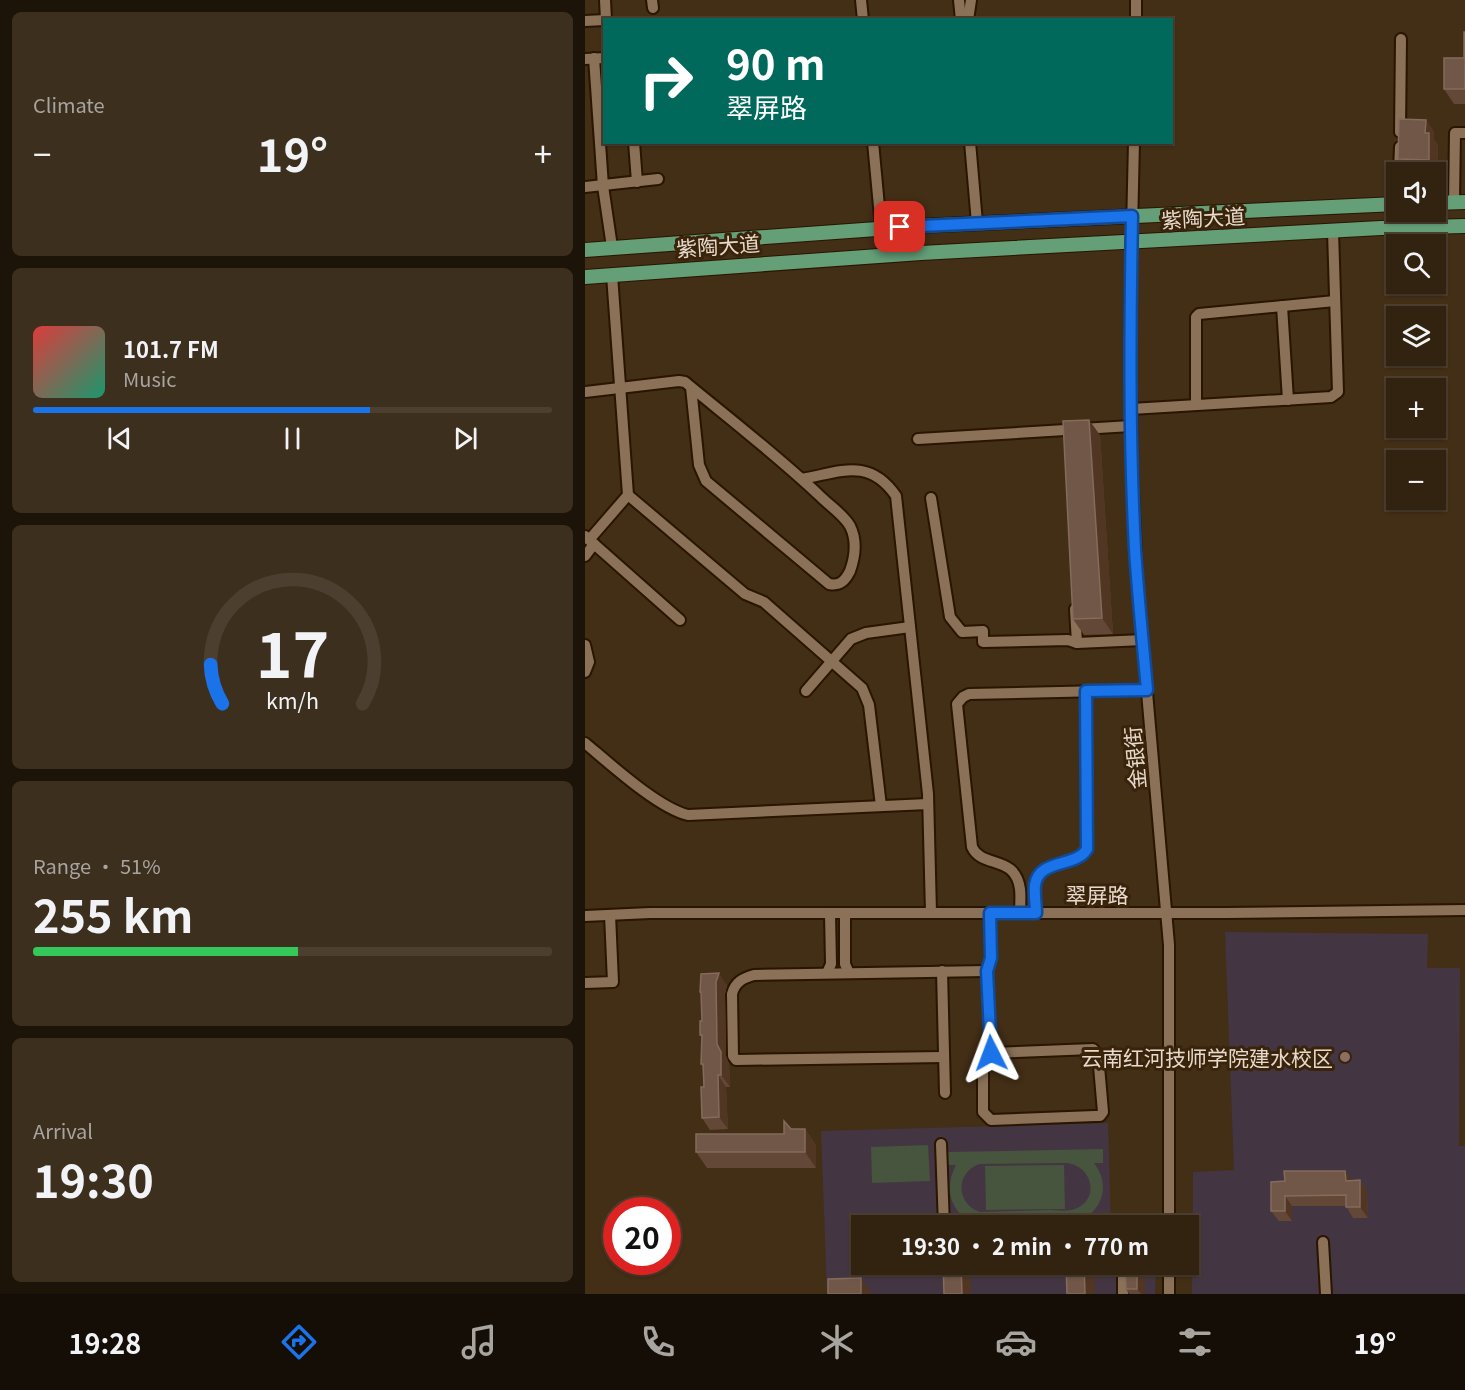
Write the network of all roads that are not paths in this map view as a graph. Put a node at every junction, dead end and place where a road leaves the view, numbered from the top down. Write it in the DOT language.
graph roads {
  1 [pos="605,0"];
  2 [pos="861,0"];
  3 [pos="959,0"];
  4 [pos="971,0"];
  5 [pos="1136,0"];
  6 [pos="605,18"];
  7 [pos="863,18"];
  8 [pos="961,18"];
  9 [pos="968,18"];
  10 [pos="1136,18"];
  11 [pos="603,20"];
  12 [pos="585,21"];
  13 [pos="1401,39"];
  14 [pos="595,58"];
  15 [pos="1465,133"];
  16 [pos="634,144"];
  17 [pos="873,144"];
  18 [pos="970,144"];
  19 [pos="1134,144"];
  20 [pos="1399,162"];
  21 [pos="658,179"];
  22 [pos="637,182"];
  23 [pos="603,186"];
  24 [pos="585,187"];
  25 [pos="1460,202"];
  26 [pos="1386,204"];
  27 [pos="1132,216"];
  28 [pos="977,223"];
  29 [pos="1465,226"];
  30 [pos="881,228"];
  31 [pos="1333,231"];
  32 [pos="1132,242"];
  33 [pos="612,248"];
  34 [pos="585,250"];
  35 [pos="612,275"];
  36 [pos="585,277"];
  37 [pos="1335,301"];
  38 [pos="1282,306"];
  39 [pos="691,387"];
  40 [pos="621,388"];
  41 [pos="585,392"];
  42 [pos="1288,400"];
  43 [pos="1196,405"];
  44 [pos="1131,409"];
  45 [pos="1131,426"];
  46 [pos="1065,429"];
  47 [pos="918,439"];
  48 [pos="1066,441"];
  49 [pos="802,479"];
  50 [pos="628,495"];
  51 [pos="931,498"];
  52 [pos="589,540"];
  53 [pos="585,556"];
  54 [pos="1074,595"];
  55 [pos="680,620"];
  56 [pos="910,627"];
  57 [pos="1143,640"];
  58 [pos="1077,643"];
  59 [pos="585,645"];
  60 [pos="832,662"];
  61 [pos="585,672"];
  62 [pos="1147,690"];
  63 [pos="806,691"];
  64 [pos="1086,691"];
  65 [pos="585,742"];
  66 [pos="928,804"];
  67 [pos="881,806"];
  68 [pos="1465,910"];
  69 [pos="830,913"];
  70 [pos="845,913"];
  71 [pos="931,913"];
  72 [pos="990,913"];
  73 [pos="1020,913"];
  74 [pos="1036,913"];
  75 [pos="1167,913"];
  76 [pos="585,915"];
  77 [pos="610,915"];
  78 [pos="942,971"];
  79 [pos="987,971"];
  80 [pos="827,973"];
  81 [pos="849,973"];
  82 [pos="585,983"];
  83 [pos="991,1053"];
  84 [pos="944,1057"];
  85 [pos="945,1093"];
  86 [pos="941,1144"];
  87 [pos="944,1215"];
  88 [pos="1169,1215"];
  89 [pos="1323,1242"];
  90 [pos="1123,1275"];
  91 [pos="1169,1275"];
  92 [pos="1123,1294"];
  93 [pos="1169,1294"];
  94 [pos="1326,1294"];
  1 -- 6 [label="street"];
  2 -- 7 [label="street"];
  3 -- 8 [label="street"];
  4 -- 9 [label="street"];
  5 -- 10 [label="street"];
  11 -- 12 [label="street"];
  13 -- 20 [label="street"];
  14 -- 23 [label="street"];
  15 -- 25 [label="street"];
  16 -- 22 [label="street"];
  17 -- 30 [label="street"];
  18 -- 28 [label="street"];
  19 -- 27 [label="street, 金银街"];
  21 -- 22 [label="street"];
  22 -- 23 [label="street"];
  23 -- 24 [label="street"];
  23 -- 33 [label="street"];
  26 -- 27 [label="main road, 紫陶大道"];
  27 -- 28 [label="main road, 紫陶大道"];
  27 -- 32 [label="street, 金银街"];
  28 -- 30 [label="main road, 紫陶大道"];
  29 -- 31 [label="main road, 紫陶大道"];
  30 -- 33 [label="main road, 紫陶大道"];
  31 -- 32 [label="main road, 紫陶大道"];
  31 -- 37 [label="street"];
  32 -- 35 [label="main road, 紫陶大道"];
  32 -- 44 [label="street, 金银街"];
  33 -- 34 [label="main road, 紫陶大道"];
  35 -- 36 [label="main road, 紫陶大道"];
  35 -- 40 [label="street"];
  37 -- 38 [label="street"];
  37 -- 42 [label="street"];
  38 -- 42 [label="street"];
  38 -- 43 [label="street"];
  39 -- 40 [label="street"];
  39 -- 49 [label="street"];
  39 -- 49 [label="street"];
  40 -- 41 [label="street"];
  40 -- 50 [label="street"];
  42 -- 43 [label="street"];
  43 -- 44 [label="street"];
  44 -- 45 [label="street, 金银街"];
  45 -- 46 [label="street"];
  45 -- 57 [label="street, 金银街"];
  46 -- 47 [label="street"];
  46 -- 48 [label="street"];
  49 -- 56 [label="street"];
  50 -- 52 [label="street"];
  50 -- 60 [label="street"];
  51 -- 58 [label="street"];
  52 -- 53 [label="street"];
  52 -- 55 [label="street"];
  54 -- 58 [label="street"];
  56 -- 60 [label="street"];
  56 -- 66 [label="street"];
  57 -- 58 [label="street"];
  57 -- 62 [label="street, 金银街"];
  59 -- 61 [label="street"];
  60 -- 63 [label="street"];
  60 -- 67 [label="street"];
  62 -- 64 [label="street"];
  62 -- 75 [label="street, 金银街"];
  64 -- 73 [label="street"];
  64 -- 74 [label="street"];
  65 -- 67 [label="street"];
  66 -- 67 [label="street"];
  66 -- 71 [label="street"];
  68 -- 75 [label="street, 翠屏路"];
  69 -- 70 [label="street, 翠屏路"];
  69 -- 77 [label="street, 翠屏路"];
  69 -- 80 [label="street"];
  70 -- 71 [label="street, 翠屏路"];
  70 -- 81 [label="street"];
  71 -- 72 [label="street, 翠屏路"];
  72 -- 73 [label="street, 翠屏路"];
  72 -- 79 [label="street"];
  73 -- 74 [label="street, 翠屏路"];
  74 -- 75 [label="street, 翠屏路"];
  75 -- 88 [label="street, 金银街"];
  76 -- 77 [label="street, 翠屏路"];
  77 -- 82 [label="street"];
  78 -- 79 [label="street"];
  78 -- 81 [label="street"];
  78 -- 84 [label="street"];
  79 -- 83 [label="street"];
  80 -- 81 [label="street"];
  80 -- 84 [label="street"];
  83 -- 83 [label="street"];
  84 -- 85 [label="street"];
  86 -- 87 [label="street"];
  89 -- 94 [label="street"];
  90 -- 92 [label="street"];
  91 -- 93 [label="street"];
}
